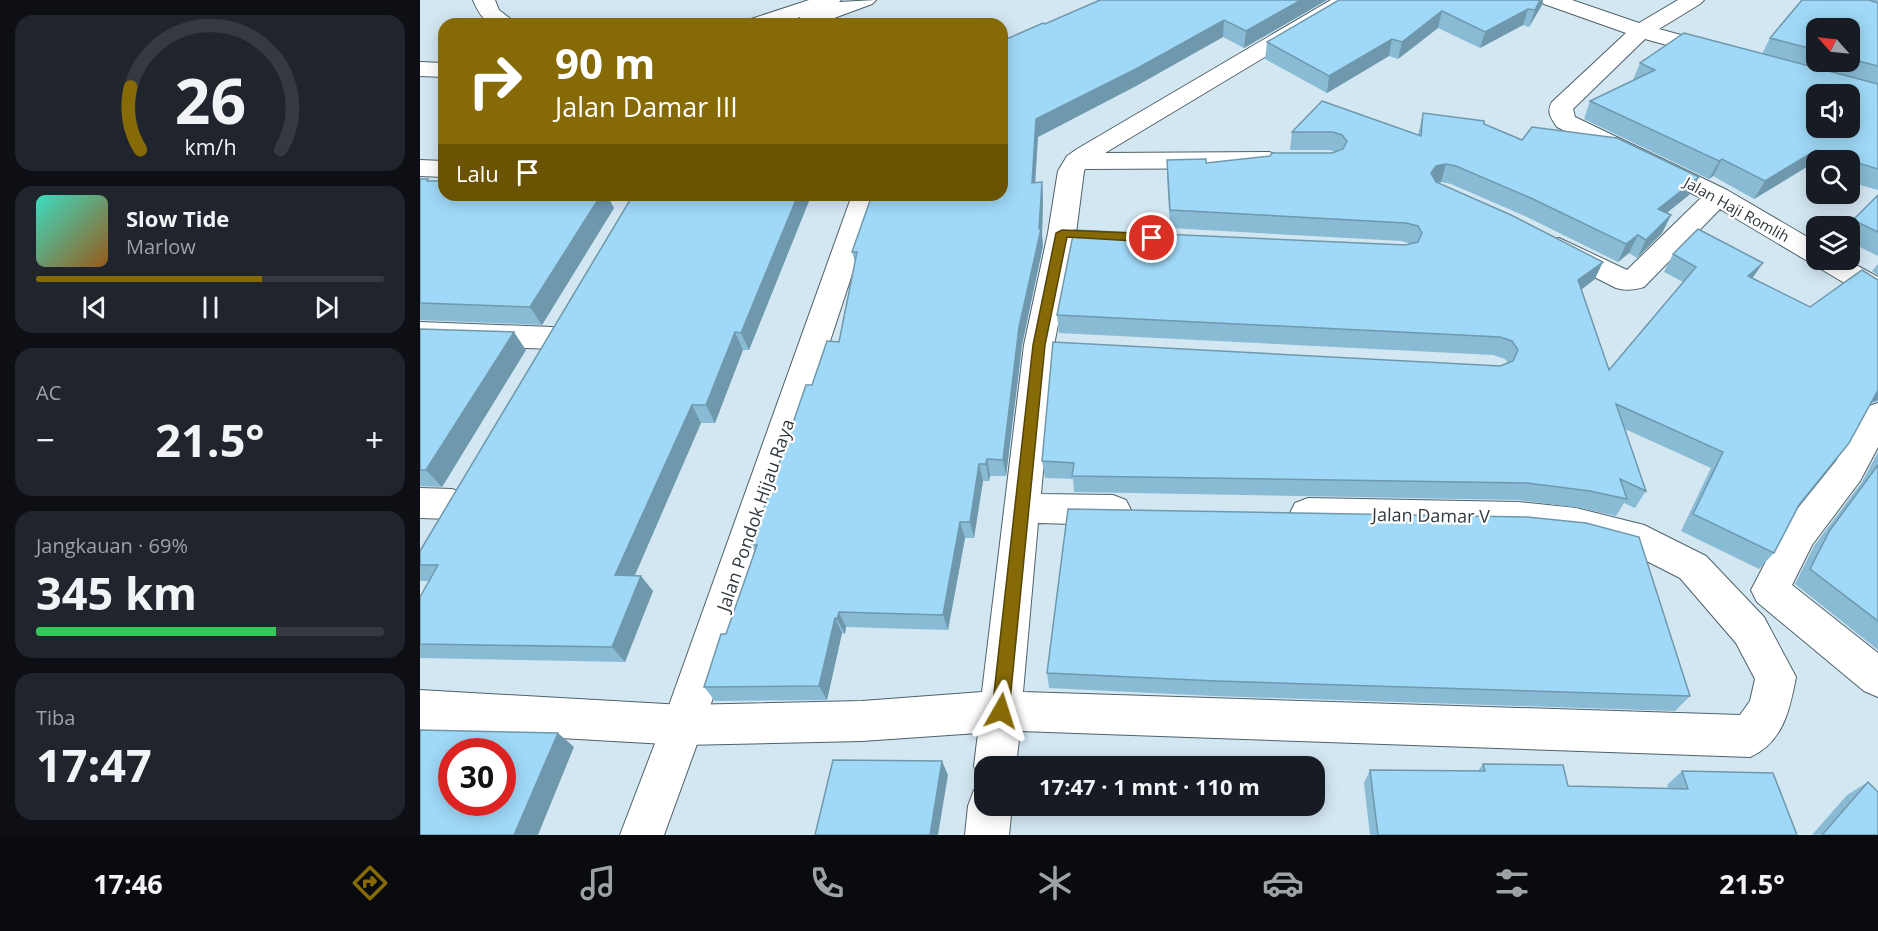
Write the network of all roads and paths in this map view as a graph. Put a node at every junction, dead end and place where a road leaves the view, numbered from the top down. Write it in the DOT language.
graph roads {
  1 [pos="484,0"];
  2 [pos="830,0"];
  3 [pos="865,0"];
  4 [pos="1693,0"];
  5 [pos="1340,1"];
  6 [pos="1555,1"];
  7 [pos="496,18"];
  8 [pos="777,18"];
  9 [pos="814,18"];
  10 [pos="1641,31"];
  11 [pos="1743,59"];
  12 [pos="420,69"];
  13 [pos="438,70"];
  14 [pos="1294,160"];
  15 [pos="1076,161"];
  16 [pos="420,168"];
  17 [pos="438,168"];
  18 [pos="1718,196"];
  19 [pos="863,201"];
  20 [pos="1536,235"];
  21 [pos="1806,248"];
  22 [pos="1843,270"];
  23 [pos="1878,290"];
  24 [pos="420,333"];
  25 [pos="534,368"];
  26 [pos="1878,416"];
  27 [pos="1022,508"];
  28 [pos="1140,510"];
  29 [pos="1270,513"];
  30 [pos="1878,678"];
  31 [pos="420,710"];
  32 [pos="1001,711"];
  33 [pos="683,725"];
  34 [pos="996,756"];
  35 [pos="989,816"];
  36 [pos="642,835"];
  37 [pos="987,835"];
  1 -- 7 [label="main road"];
  2 -- 8 [label="main road"];
  3 -- 9 [label="main road"];
  4 -- 10 [label="main road, Jalan Haji Romlih"];
  5 -- 15 [label="main road"];
  6 -- 10 [label="main road"];
  10 -- 11 [label="main road"];
  10 -- 18 [label="main road, Jalan Haji Romlih"];
  12 -- 13 [label="main road"];
  14 -- 15 [label="main road"];
  15 -- 27 [label="main road"];
  16 -- 17 [label="main road"];
  18 -- 20 [label="main road"];
  18 -- 21 [label="main road, Jalan Haji Romlih"];
  19 -- 33 [label="main road, Jalan Pondok Hijau Raya"];
  22 -- 23 [label="main road"];
  24 -- 25 [label="main road"];
  26 -- 30 [label="main road"];
  27 -- 28 [label="main road"];
  27 -- 32 [label="main road"];
  29 -- 32 [label="main road, Jalan Damar V"];
  31 -- 33 [label="main road"];
  32 -- 33 [label="main road"];
  32 -- 34 [label="main road"];
  33 -- 36 [label="main road, Jalan Pondok Hijau Raya"];
  35 -- 37 [label="main road"];
}
